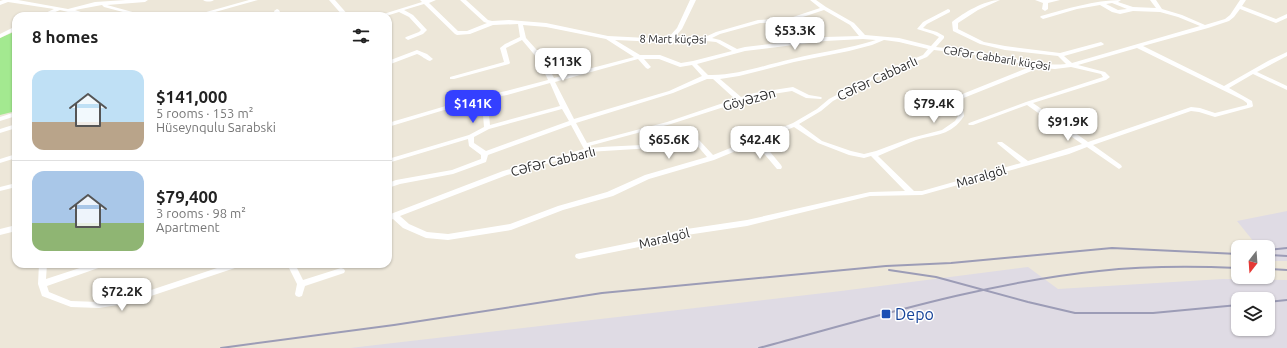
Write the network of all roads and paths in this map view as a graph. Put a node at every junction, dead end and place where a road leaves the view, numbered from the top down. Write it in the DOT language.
graph roads {
  1 [pos="8,0"];
  2 [pos="25,0"];
  3 [pos="145,0"];
  4 [pos="206,0"];
  5 [pos="211,0"];
  6 [pos="255,0"];
  7 [pos="332,0"];
  8 [pos="433,0"];
  9 [pos="463,0"];
  10 [pos="693,0"];
  11 [pos="813,0"];
  12 [pos="997,0"];
  13 [pos="1038,0"];
  14 [pos="1057,0"];
  15 [pos="1153,0"];
  16 [pos="1243,0"];
  17 [pos="16,1"];
  18 [pos="424,1"];
  19 [pos="1116,1"];
  20 [pos="1046,2"];
  21 [pos="0,3"];
  22 [pos="104,3"];
  23 [pos="1102,4"];
  24 [pos="1238,6"];
  25 [pos="60,8"];
  26 [pos="824,8"];
  27 [pos="1045,8"];
  28 [pos="69,10"];
  29 [pos="400,10"];
  30 [pos="1132,10"];
  31 [pos="1160,10"];
  32 [pos="948,11"];
  33 [pos="51,12"];
  34 [pos="76,12"];
  35 [pos="129,12"];
  36 [pos="210,12"];
  37 [pos="342,12"];
  38 [pos="392,12"];
  39 [pos="1287,16"];
  40 [pos="1043,17"];
  41 [pos="492,23"];
  42 [pos="520,23"];
  43 [pos="1206,27"];
  44 [pos="12,30"];
  45 [pos="0,36"];
  46 [pos="863,37"];
  47 [pos="408,38"];
  48 [pos="523,38"];
  49 [pos="608,38"];
  50 [pos="706,39"];
  51 [pos="855,39"];
  52 [pos="885,39"];
  53 [pos="669,40"];
  54 [pos="1101,44"];
  55 [pos="1138,46"];
  56 [pos="863,47"];
  57 [pos="932,47"];
  58 [pos="735,50"];
  59 [pos="1287,54"];
  60 [pos="1060,55"];
  61 [pos="639,57"];
  62 [pos="430,59"];
  63 [pos="392,61"];
  64 [pos="693,62"];
  65 [pos="1038,66"];
  66 [pos="1071,66"];
  67 [pos="648,67"];
  68 [pos="1252,72"];
  69 [pos="706,77"];
  70 [pos="452,78"];
  71 [pos="715,78"];
  72 [pos="552,81"];
  73 [pos="1225,88"];
  74 [pos="1287,88"];
  75 [pos="818,98"];
  76 [pos="475,99"];
  77 [pos="740,100"];
  78 [pos="1028,103"];
  79 [pos="564,107"];
  80 [pos="12,115"];
  81 [pos="0,119"];
  82 [pos="572,122"];
  83 [pos="392,124"];
  84 [pos="795,124"];
  85 [pos="970,124"];
  86 [pos="12,127"];
  87 [pos="487,128"];
  88 [pos="0,131"];
  89 [pos="471,136"];
  90 [pos="756,140"];
  91 [pos="1000,144"];
  92 [pos="1089,145"];
  93 [pos="587,147"];
  94 [pos="875,153"];
  95 [pos="485,154"];
  96 [pos="12,157"];
  97 [pos="712,158"];
  98 [pos="392,160"];
  99 [pos="0,161"];
  100 [pos="1026,163"];
  101 [pos="779,167"];
  102 [pos="1119,167"];
  103 [pos="392,185"];
  104 [pos="12,186"];
  105 [pos="0,189"];
  106 [pos="912,193"];
  107 [pos="392,217"];
  108 [pos="392,218"];
  109 [pos="12,229"];
  110 [pos="0,232"];
  111 [pos="579,256"];
  112 [pos="43,268"];
  113 [pos="89,268"];
  114 [pos="226,268"];
  115 [pos="293,268"];
  116 [pos="341,271"];
  117 [pos="42,284"];
  118 [pos="302,284"];
  119 [pos="299,294"];
  1 -- 17 [label="street"];
  1 -- 21 [label="street"];
  2 -- 17 [label="street"];
  3 -- 22 [label="street"];
  4 -- 5 [label="street"];
  6 -- 36 [label="street"];
  7 -- 37 [label="street"];
  8 -- 18 [label="street"];
  9 -- 41 [label="street"];
  10 -- 53 [label="street"];
  11 -- 26 [label="street"];
  12 -- 60 [label="street"];
  13 -- 20 [label="street"];
  14 -- 20 [label="street"];
  15 -- 31 [label="street"];
  16 -- 24 [label="street, Cəfər Cabbarlı küçəsi"];
  17 -- 25 [label="street"];
  18 -- 29 [label="street"];
  18 -- 41 [label="street"];
  19 -- 23 [label="street"];
  19 -- 30 [label="street"];
  20 -- 27 [label="street"];
  22 -- 28 [label="street"];
  22 -- 35 [label="street"];
  23 -- 30 [label="street"];
  23 -- 40 [label="street"];
  24 -- 39 [label="street"];
  24 -- 43 [label="street, Cəfər Cabbarlı küçəsi"];
  25 -- 28 [label="street"];
  25 -- 33 [label="street"];
  26 -- 46 [label="street"];
  26 -- 50 [label="street"];
  28 -- 34 [label="street"];
  29 -- 38 [label="street"];
  29 -- 47 [label="street"];
  30 -- 31 [label="street"];
  31 -- 43 [label="street"];
  32 -- 57 [label="street"];
  41 -- 42 [label="street, 8 Mart küçəsi"];
  42 -- 48 [label="street"];
  42 -- 49 [label="street, 8 Mart küçəsi"];
  43 -- 55 [label="street, Cəfər Cabbarlı küçəsi"];
  44 -- 45 [label="street"];
  46 -- 51 [label="street, Cəfər Cabbarlı küçəsi"];
  46 -- 52 [label="street, Cəfər Cabbarlı küçəsi"];
  48 -- 70 [label="street"];
  48 -- 72 [label="street"];
  49 -- 53 [label="street, 8 Mart küçəsi"];
  49 -- 61 [label="street, 8 Mart küçəsi"];
  50 -- 53 [label="street, 8 Mart küçəsi"];
  50 -- 58 [label="street, 8 Mart küçəsi"];
  51 -- 56 [label="street"];
  51 -- 58 [label="street, Cəfər Cabbarlı küçəsi"];
  52 -- 56 [label="street"];
  52 -- 57 [label="street, Cəfər Cabbarlı küçəsi"];
  54 -- 60 [label="street"];
  55 -- 66 [label="street, Cəfər Cabbarlı küçəsi"];
  55 -- 73 [label="street, Maralgöl"];
  56 -- 71 [label="street"];
  57 -- 65 [label="street, Cəfər Cabbarlı küçəsi"];
  57 -- 84 [label="street, Cəfər Cabbarlı"];
  58 -- 64 [label="street"];
  59 -- 68 [label="street"];
  60 -- 66 [label="street"];
  61 -- 64 [label="street, 8 Mart küçəsi"];
  61 -- 67 [label="street, 8 Mart küçəsi"];
  61 -- 72 [label="street, 8 Mart küçəsi"];
  62 -- 63 [label="street"];
  64 -- 69 [label="street"];
  65 -- 66 [label="street, Cəfər Cabbarlı küçəsi"];
  65 -- 94 [label="street"];
  66 -- 78 [label="street"];
  68 -- 73 [label="street"];
  68 -- 74 [label="street"];
  69 -- 71 [label="street"];
  69 -- 82 [label="street"];
  71 -- 77 [label="street"];
  72 -- 76 [label="street, 8 Mart küçəsi"];
  72 -- 79 [label="street"];
  73 -- 92 [label="street, Maralgöl"];
  75 -- 77 [label="street, Göyəzən"];
  76 -- 83 [label="street, 8 Mart küçəsi"];
  76 -- 87 [label="street"];
  77 -- 93 [label="street, Göyəzən"];
  78 -- 85 [label="street"];
  78 -- 92 [label="street"];
  79 -- 82 [label="street"];
  79 -- 87 [label="street"];
  80 -- 81 [label="street"];
  82 -- 93 [label="street"];
  82 -- 95 [label="street"];
  84 -- 90 [label="street, Cəfər Cabbarlı"];
  84 -- 94 [label="street"];
  86 -- 88 [label="street"];
  87 -- 89 [label="street"];
  89 -- 95 [label="street"];
  89 -- 98 [label="street"];
  90 -- 97 [label="street, Cəfər Cabbarlı"];
  90 -- 101 [label="street"];
  91 -- 100 [label="street"];
  92 -- 100 [label="street, Maralgöl"];
  92 -- 102 [label="street"];
  93 -- 97 [label="street, Cəfər Cabbarlı"];
  93 -- 107 [label="street, Cəfər Cabbarlı"];
  94 -- 106 [label="street"];
  95 -- 103 [label="street"];
  96 -- 99 [label="street"];
  97 -- 108 [label="street, Cəfər Cabbarlı"];
  100 -- 106 [label="street, Maralgöl"];
  104 -- 105 [label="street"];
  106 -- 111 [label="street, Maralgöl"];
  109 -- 110 [label="street"];
  112 -- 117 [label="street"];
  113 -- 117 [label="street"];
  114 -- 117 [label="street"];
  115 -- 118 [label="street"];
  116 -- 118 [label="street"];
  118 -- 119 [label="street"];
}
